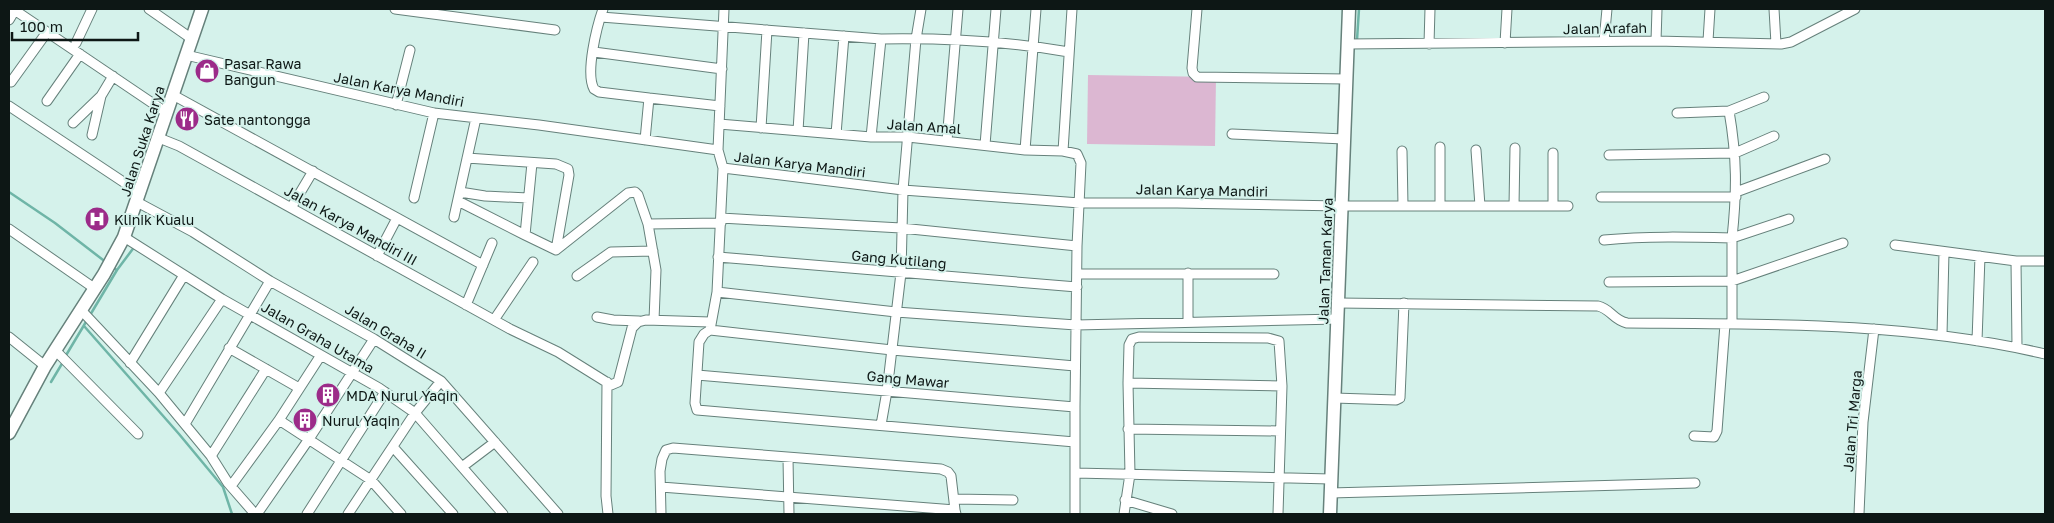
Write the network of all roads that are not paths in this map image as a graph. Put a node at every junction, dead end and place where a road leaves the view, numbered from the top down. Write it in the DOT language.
graph roads {
  1 [pos="92,9"];
  2 [pos="149,9"];
  3 [pos="202,9"];
  4 [pos="395,9"];
  5 [pos="724,9"];
  6 [pos="921,9"];
  7 [pos="958,9"];
  8 [pos="996,9"];
  9 [pos="1036,9"];
  10 [pos="1072,9"];
  11 [pos="1198,9"];
  12 [pos="1349,9"];
  13 [pos="1430,9"];
  14 [pos="1507,9"];
  15 [pos="1607,9"];
  16 [pos="1657,9"];
  17 [pos="1710,9"];
  18 [pos="1774,9"];
  19 [pos="14,10"];
  20 [pos="1852,10"];
  21 [pos="602,13"];
  22 [pos="9,20"];
  23 [pos="723,27"];
  24 [pos="555,30"];
  25 [pos="767,30"];
  26 [pos="47,32"];
  27 [pos="804,33"];
  28 [pos="844,36"];
  29 [pos="192,38"];
  30 [pos="916,39"];
  31 [pos="881,40"];
  32 [pos="956,40"];
  33 [pos="1656,40"];
  34 [pos="1708,41"];
  35 [pos="992,42"];
  36 [pos="1604,42"];
  37 [pos="76,43"];
  38 [pos="1505,43"];
  39 [pos="1348,44"];
  40 [pos="1429,44"];
  41 [pos="1776,44"];
  42 [pos="1033,48"];
  43 [pos="410,50"];
  44 [pos="594,52"];
  45 [pos="1069,52"];
  46 [pos="80,54"];
  47 [pos="186,55"];
  48 [pos="722,69"];
  49 [pos="113,76"];
  50 [pos="1347,79"];
  51 [pos="11,82"];
  52 [pos="173,95"];
  53 [pos="101,96"];
  54 [pos="1764,97"];
  55 [pos="650,98"];
  56 [pos="47,101"];
  57 [pos="396,105"];
  58 [pos="9,106"];
  59 [pos="720,106"];
  60 [pos="1729,111"];
  61 [pos="167,113"];
  62 [pos="434,113"];
  63 [pos="1677,113"];
  64 [pos="476,118"];
  65 [pos="73,123"];
  66 [pos="719,124"];
  67 [pos="761,128"];
  68 [pos="798,131"];
  69 [pos="836,134"];
  70 [pos="1232,134"];
  71 [pos="92,135"];
  72 [pos="1774,136"];
  73 [pos="871,137"];
  74 [pos="908,137"];
  75 [pos="1344,138"];
  76 [pos="162,139"];
  77 [pos="646,140"];
  78 [pos="947,141"];
  79 [pos="985,145"];
  80 [pos="1440,147"];
  81 [pos="1516,148"];
  82 [pos="718,150"];
  83 [pos="1025,150"];
  84 [pos="1476,150"];
  85 [pos="1063,151"];
  86 [pos="1402,151"];
  87 [pos="1553,153"];
  88 [pos="1735,153"];
  89 [pos="1609,155"];
  90 [pos="467,158"];
  91 [pos="1825,159"];
  92 [pos="532,163"];
  93 [pos="723,168"];
  94 [pos="313,171"];
  95 [pos="903,190"];
  96 [pos="1736,195"];
  97 [pos="459,196"];
  98 [pos="1601,197"];
  99 [pos="414,198"];
  100 [pos="528,198"];
  101 [pos="140,200"];
  102 [pos="1080,203"];
  103 [pos="1342,206"];
  104 [pos="1402,206"];
  105 [pos="1440,206"];
  106 [pos="1480,206"];
  107 [pos="1514,206"];
  108 [pos="1553,206"];
  109 [pos="1568,206"];
  110 [pos="291,208"];
  111 [pos="454,217"];
  112 [pos="397,218"];
  113 [pos="1789,219"];
  114 [pos="721,220"];
  115 [pos="648,224"];
  116 [pos="901,228"];
  117 [pos="9,229"];
  118 [pos="524,236"];
  119 [pos="126,238"];
  120 [pos="1732,238"];
  121 [pos="1604,240"];
  122 [pos="1843,242"];
  123 [pos="492,243"];
  124 [pos="1895,245"];
  125 [pos="1077,246"];
  126 [pos="556,250"];
  127 [pos="653,251"];
  128 [pos="1944,252"];
  129 [pos="377,256"];
  130 [pos="1980,256"];
  131 [pos="718,257"];
  132 [pos="2016,261"];
  133 [pos="2045,261"];
  134 [pos="533,262"];
  135 [pos="483,265"];
  136 [pos="900,273"];
  137 [pos="1077,274"];
  138 [pos="1188,274"];
  139 [pos="1274,274"];
  140 [pos="184,275"];
  141 [pos="577,276"];
  142 [pos="270,281"];
  143 [pos="1732,281"];
  144 [pos="1609,282"];
  145 [pos="1077,287"];
  146 [pos="94,288"];
  147 [pos="717,292"];
  148 [pos="222,299"];
  149 [pos="1338,303"];
  150 [pos="1404,303"];
  151 [pos="466,305"];
  152 [pos="81,310"];
  153 [pos="896,312"];
  154 [pos="250,315"];
  155 [pos="597,317"];
  156 [pos="1338,319"];
  157 [pos="494,320"];
  158 [pos="654,320"];
  159 [pos="639,321"];
  160 [pos="1188,322"];
  161 [pos="1729,324"];
  162 [pos="1076,325"];
  163 [pos="710,326"];
  164 [pos="1874,330"];
  165 [pos="1942,335"];
  166 [pos="9,337"];
  167 [pos="374,339"];
  168 [pos="1977,341"];
  169 [pos="2017,347"];
  170 [pos="229,348"];
  171 [pos="56,350"];
  172 [pos="892,350"];
  173 [pos="2045,354"];
  174 [pos="320,355"];
  175 [pos="130,363"];
  176 [pos="45,366"];
  177 [pos="1075,366"];
  178 [pos="266,369"];
  179 [pos="353,373"];
  180 [pos="697,375"];
  181 [pos="441,381"];
  182 [pos="607,382"];
  183 [pos="1128,383"];
  184 [pos="1282,386"];
  185 [pos="299,388"];
  186 [pos="887,391"];
  187 [pos="385,392"];
  188 [pos="159,393"];
  189 [pos="1334,398"];
  190 [pos="1075,407"];
  191 [pos="415,413"];
  192 [pos="279,420"];
  193 [pos="185,424"];
  194 [pos="881,425"];
  195 [pos="1128,429"];
  196 [pos="1280,431"];
  197 [pos="9,433"];
  198 [pos="138,434"];
  199 [pos="1694,436"];
  200 [pos="309,439"];
  201 [pos="1071,441"];
  202 [pos="496,442"];
  203 [pos="393,447"];
  204 [pos="211,456"];
  205 [pos="788,458"];
  206 [pos="341,460"];
  207 [pos="462,467"];
  208 [pos="1075,473"];
  209 [pos="1130,474"];
  210 [pos="1278,479"];
  211 [pos="1331,479"];
  212 [pos="371,480"];
  213 [pos="1696,482"];
  214 [pos="231,486"];
  215 [pos="661,486"];
  216 [pos="1330,493"];
  217 [pos="788,498"];
  218 [pos="954,499"];
  219 [pos="1013,500"];
  220 [pos="1125,500"];
  221 [pos="955,512"];
  222 [pos="256,514"];
  223 [pos="307,514"];
  224 [pos="348,514"];
  225 [pos="399,514"];
  226 [pos="453,514"];
  227 [pos="503,514"];
  228 [pos="558,514"];
  229 [pos="608,514"];
  230 [pos="661,514"];
  231 [pos="789,514"];
  232 [pos="1075,514"];
  233 [pos="1124,514"];
  234 [pos="1172,514"];
  235 [pos="1278,514"];
  236 [pos="1330,514"];
  237 [pos="1859,514"];
  1 -- 37 [label="street"];
  2 -- 29 [label="street"];
  3 -- 29 [label="street, Jalan Suka Karya"];
  4 -- 24 [label="street"];
  5 -- 23 [label="street"];
  6 -- 30 [label="street"];
  7 -- 32 [label="street"];
  8 -- 35 [label="street"];
  9 -- 42 [label="street"];
  10 -- 45 [label="street"];
  11 -- 50 [label="street"];
  12 -- 39 [label="street, Jalan Taman Karya"];
  13 -- 40 [label="street"];
  14 -- 38 [label="street"];
  15 -- 36 [label="street"];
  16 -- 33 [label="street"];
  17 -- 34 [label="street"];
  18 -- 41 [label="street"];
  19 -- 22 [label="street"];
  19 -- 26 [label="street"];
  20 -- 41 [label="street, Jalan Arafah"];
  21 -- 23 [label="street"];
  21 -- 44 [label="street"];
  23 -- 25 [label="street"];
  23 -- 48 [label="street"];
  25 -- 27 [label="street"];
  25 -- 67 [label="street"];
  26 -- 46 [label="street"];
  26 -- 51 [label="street"];
  27 -- 28 [label="street"];
  27 -- 68 [label="street"];
  28 -- 31 [label="street"];
  28 -- 69 [label="street"];
  29 -- 47 [label="street, Jalan Suka Karya"];
  30 -- 31 [label="street"];
  30 -- 32 [label="street"];
  30 -- 74 [label="street"];
  31 -- 73 [label="street"];
  32 -- 35 [label="street"];
  32 -- 78 [label="street"];
  33 -- 34 [label="street, Jalan Arafah"];
  33 -- 36 [label="street, Jalan Arafah"];
  34 -- 41 [label="street, Jalan Arafah"];
  35 -- 42 [label="street"];
  35 -- 79 [label="street"];
  36 -- 38 [label="street, Jalan Arafah"];
  38 -- 40 [label="street, Jalan Arafah"];
  39 -- 40 [label="street, Jalan Arafah"];
  39 -- 50 [label="street, Jalan Taman Karya"];
  42 -- 45 [label="street"];
  42 -- 83 [label="street"];
  43 -- 57 [label="street"];
  44 -- 48 [label="street"];
  44 -- 55 [label="street"];
  45 -- 85 [label="street"];
  46 -- 49 [label="street"];
  46 -- 56 [label="street"];
  47 -- 52 [label="street, Jalan Suka Karya"];
  47 -- 57 [label="street, Jalan Karya Mandiri"];
  48 -- 59 [label="street"];
  49 -- 53 [label="street"];
  49 -- 61 [label="street"];
  50 -- 75 [label="street, Jalan Taman Karya"];
  52 -- 61 [label="street, Jalan Suka Karya"];
  52 -- 94 [label="street"];
  53 -- 65 [label="street"];
  53 -- 71 [label="street"];
  54 -- 60 [label="street"];
  55 -- 59 [label="street"];
  55 -- 77 [label="street"];
  57 -- 62 [label="street, Jalan Karya Mandiri"];
  58 -- 101 [label="street, Jalan Graha II"];
  59 -- 66 [label="street"];
  60 -- 63 [label="street"];
  60 -- 88 [label="street"];
  61 -- 76 [label="street, Jalan Suka Karya"];
  62 -- 64 [label="street, Jalan Karya Mandiri"];
  62 -- 99 [label="street"];
  64 -- 77 [label="street, Jalan Karya Mandiri"];
  64 -- 90 [label="street"];
  66 -- 67 [label="street, Jalan Amal"];
  66 -- 82 [label="street"];
  67 -- 68 [label="street, Jalan Amal"];
  68 -- 69 [label="street, Jalan Amal"];
  69 -- 73 [label="street, Jalan Amal"];
  70 -- 75 [label="street"];
  72 -- 88 [label="street"];
  73 -- 74 [label="street, Jalan Amal"];
  74 -- 78 [label="street, Jalan Amal"];
  74 -- 95 [label="street"];
  75 -- 103 [label="street, Jalan Taman Karya"];
  76 -- 101 [label="street, Jalan Suka Karya"];
  76 -- 110 [label="street, Jalan Karya Mandiri III"];
  77 -- 82 [label="street, Jalan Karya Mandiri"];
  78 -- 79 [label="street, Jalan Amal"];
  79 -- 83 [label="street, Jalan Amal"];
  80 -- 105 [label="street"];
  81 -- 107 [label="street"];
  82 -- 93 [label="street, Jalan Karya Mandiri"];
  83 -- 85 [label="street, Jalan Amal"];
  84 -- 106 [label="street"];
  85 -- 102 [label="street"];
  86 -- 104 [label="street"];
  87 -- 108 [label="street"];
  88 -- 89 [label="street"];
  88 -- 96 [label="street"];
  90 -- 92 [label="street"];
  90 -- 97 [label="street"];
  91 -- 96 [label="street"];
  92 -- 100 [label="street"];
  92 -- 126 [label="street"];
  93 -- 95 [label="street, Jalan Karya Mandiri"];
  93 -- 114 [label="street"];
  94 -- 110 [label="street"];
  94 -- 112 [label="street"];
  95 -- 102 [label="street, Jalan Karya Mandiri"];
  95 -- 116 [label="street"];
  96 -- 98 [label="street"];
  96 -- 120 [label="street"];
  97 -- 100 [label="street"];
  97 -- 111 [label="street"];
  97 -- 118 [label="street"];
  100 -- 118 [label="street"];
  101 -- 119 [label="street, Jalan Suka Karya"];
  101 -- 142 [label="street, Jalan Graha II"];
  102 -- 103 [label="street, Jalan Karya Mandiri"];
  102 -- 125 [label="street"];
  103 -- 104 [label="street, Jalan Karya Mandiri"];
  103 -- 149 [label="street, Jalan Taman Karya"];
  104 -- 105 [label="street, Jalan Karya Mandiri"];
  105 -- 106 [label="street, Jalan Karya Mandiri"];
  106 -- 107 [label="street, Jalan Karya Mandiri"];
  107 -- 108 [label="street, Jalan Karya Mandiri"];
  108 -- 109 [label="street, Jalan Karya Mandiri"];
  110 -- 129 [label="street, Jalan Karya Mandiri III"];
  112 -- 129 [label="street"];
  112 -- 135 [label="street"];
  113 -- 120 [label="street"];
  114 -- 115 [label="street"];
  114 -- 116 [label="street"];
  114 -- 131 [label="street"];
  115 -- 126 [label="street"];
  115 -- 127 [label="street"];
  116 -- 125 [label="street"];
  116 -- 136 [label="street"];
  117 -- 146 [label="street"];
  118 -- 126 [label="street"];
  119 -- 140 [label="street, Jalan Graha Utama"];
  119 -- 146 [label="street, Jalan Suka Karya"];
  120 -- 121 [label="street"];
  120 -- 143 [label="street"];
  122 -- 143 [label="street"];
  123 -- 135 [label="street"];
  124 -- 128 [label="street"];
  125 -- 137 [label="street"];
  127 -- 141 [label="street"];
  127 -- 158 [label="street"];
  128 -- 130 [label="street"];
  128 -- 165 [label="street"];
  129 -- 151 [label="street, Jalan Karya Mandiri III"];
  130 -- 132 [label="street"];
  130 -- 168 [label="street"];
  131 -- 136 [label="street, Gang Kutilang"];
  131 -- 147 [label="street"];
  132 -- 133 [label="street"];
  132 -- 169 [label="street"];
  134 -- 157 [label="street"];
  135 -- 151 [label="street"];
  136 -- 145 [label="street, Gang Kutilang"];
  136 -- 153 [label="street"];
  137 -- 138 [label="street"];
  137 -- 145 [label="street"];
  138 -- 139 [label="street"];
  138 -- 160 [label="street"];
  140 -- 148 [label="street, Jalan Graha Utama"];
  140 -- 175 [label="street"];
  142 -- 154 [label="street"];
  142 -- 167 [label="street, Jalan Graha II"];
  143 -- 144 [label="street"];
  143 -- 161 [label="street"];
  145 -- 162 [label="street"];
  146 -- 152 [label="street, Jalan Suka Karya"];
  147 -- 153 [label="street"];
  147 -- 163 [label="street"];
  148 -- 154 [label="street, Jalan Graha Utama"];
  148 -- 188 [label="street"];
  149 -- 150 [label="street"];
  149 -- 156 [label="street, Jalan Taman Karya"];
  150 -- 161 [label="street"];
  150 -- 189 [label="street"];
  151 -- 157 [label="street, Jalan Karya Mandiri III"];
  152 -- 171 [label="street, Jalan Suka Karya"];
  152 -- 175 [label="street"];
  153 -- 162 [label="street"];
  153 -- 172 [label="street"];
  154 -- 170 [label="street"];
  154 -- 174 [label="street, Jalan Graha Utama"];
  155 -- 159 [label="street"];
  156 -- 160 [label="street"];
  156 -- 189 [label="street, Jalan Taman Karya"];
  157 -- 182 [label="street, Jalan Karya Mandiri III"];
  158 -- 159 [label="street"];
  158 -- 163 [label="street"];
  159 -- 182 [label="street"];
  160 -- 162 [label="street"];
  161 -- 164 [label="street"];
  161 -- 199 [label="street"];
  162 -- 177 [label="street"];
  163 -- 172 [label="street"];
  163 -- 180 [label="street"];
  164 -- 165 [label="street"];
  164 -- 237 [label="street, Jalan Tri Marga"];
  165 -- 168 [label="street"];
  166 -- 176 [label="street"];
  167 -- 179 [label="street"];
  167 -- 181 [label="street, Jalan Graha II"];
  168 -- 169 [label="street"];
  169 -- 173 [label="street"];
  170 -- 178 [label="street"];
  170 -- 193 [label="street"];
  171 -- 176 [label="street, Jalan Suka Karya"];
  171 -- 198 [label="street"];
  172 -- 177 [label="street"];
  172 -- 186 [label="street"];
  174 -- 179 [label="street, Jalan Graha Utama"];
  174 -- 185 [label="street"];
  175 -- 188 [label="street"];
  176 -- 197 [label="street, Jalan Suka Karya"];
  177 -- 190 [label="street"];
  178 -- 185 [label="street"];
  178 -- 204 [label="street"];
  179 -- 187 [label="street, Jalan Graha Utama"];
  179 -- 200 [label="street"];
  180 -- 186 [label="street, Gang Mawar"];
  180 -- 194 [label="street"];
  181 -- 191 [label="street"];
  181 -- 202 [label="street, Jalan Graha II"];
  182 -- 229 [label="street"];
  183 -- 184 [label="street"];
  183 -- 184 [label="street"];
  183 -- 195 [label="street"];
  184 -- 196 [label="street"];
  185 -- 192 [label="street"];
  186 -- 190 [label="street, Gang Mawar"];
  186 -- 194 [label="street"];
  187 -- 191 [label="street, Jalan Graha Utama"];
  187 -- 206 [label="street"];
  188 -- 193 [label="street"];
  189 -- 211 [label="street, Jalan Taman Karya"];
  190 -- 201 [label="street"];
  191 -- 203 [label="street"];
  191 -- 207 [label="street, Jalan Graha Utama"];
  192 -- 200 [label="street"];
  192 -- 214 [label="street"];
  193 -- 204 [label="street"];
  194 -- 201 [label="street"];
  195 -- 196 [label="street"];
  195 -- 209 [label="street"];
  196 -- 210 [label="street"];
  200 -- 206 [label="street"];
  200 -- 222 [label="street"];
  201 -- 208 [label="street"];
  202 -- 207 [label="street"];
  202 -- 228 [label="street, Jalan Graha II"];
  203 -- 212 [label="street"];
  203 -- 226 [label="street"];
  204 -- 214 [label="street"];
  205 -- 215 [label="street"];
  205 -- 217 [label="street"];
  205 -- 218 [label="street"];
  206 -- 212 [label="street"];
  206 -- 223 [label="street"];
  207 -- 227 [label="street, Jalan Graha Utama"];
  208 -- 209 [label="street"];
  208 -- 232 [label="street"];
  209 -- 210 [label="street"];
  209 -- 220 [label="street"];
  210 -- 211 [label="street"];
  210 -- 235 [label="street"];
  211 -- 216 [label="street, Jalan Taman Karya"];
  212 -- 224 [label="street"];
  212 -- 225 [label="street"];
  213 -- 216 [label="street"];
  214 -- 222 [label="street"];
  215 -- 217 [label="street"];
  215 -- 230 [label="street"];
  216 -- 236 [label="street, Jalan Taman Karya"];
  217 -- 221 [label="street"];
  217 -- 231 [label="street"];
  218 -- 219 [label="street"];
  218 -- 221 [label="street"];
  220 -- 233 [label="street"];
  220 -- 234 [label="street"];
}
